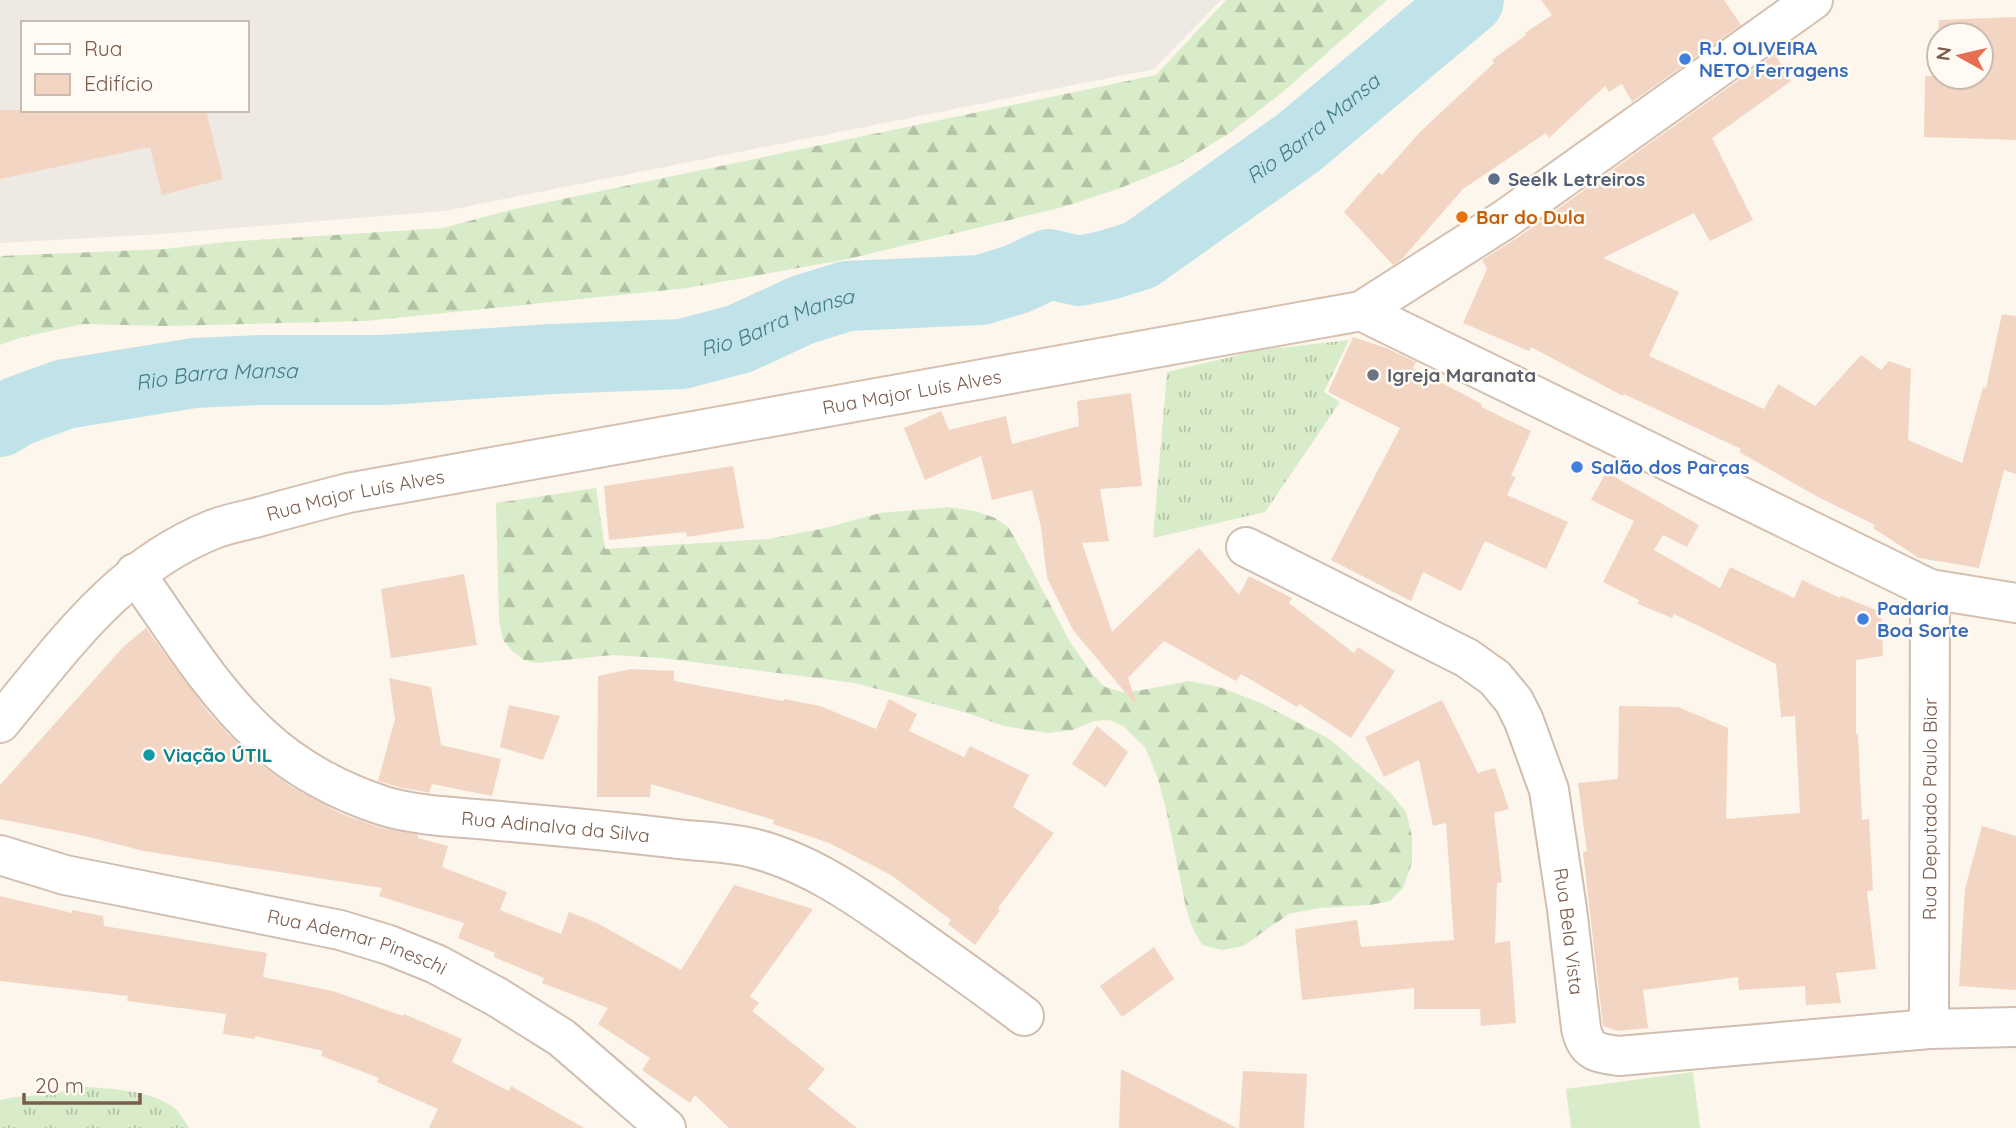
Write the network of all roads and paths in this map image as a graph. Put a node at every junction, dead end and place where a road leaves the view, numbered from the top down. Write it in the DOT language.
graph roads {
  1 [pos="1813,0"];
  2 [pos="1362,311"];
  3 [pos="1246,547"];
  4 [pos="135,573"];
  5 [pos="1930,589"];
  6 [pos="2016,603"];
  7 [pos="0,723"];
  8 [pos="0,855"];
  9 [pos="1024,1016"];
  10 [pos="2016,1027"];
  11 [pos="1929,1029"];
  12 [pos="666,1128"];
  1 -- 2 [label="street, Rua Major Luís Alves"];
  2 -- 4 [label="street, Rua Major Luís Alves"];
  2 -- 5 [label="street"];
  3 -- 11 [label="street, Rua Bela Vista"];
  4 -- 7 [label="street, Rua Major Luís Alves"];
  4 -- 9 [label="street, Rua Adinalva da Silva"];
  5 -- 6 [label="street"];
  5 -- 11 [label="street, Rua Deputado Paulo Biar"];
  8 -- 12 [label="street, Rua Ademar Pineschi"];
  10 -- 11 [label="street, Rua Bela Vista"];
}
